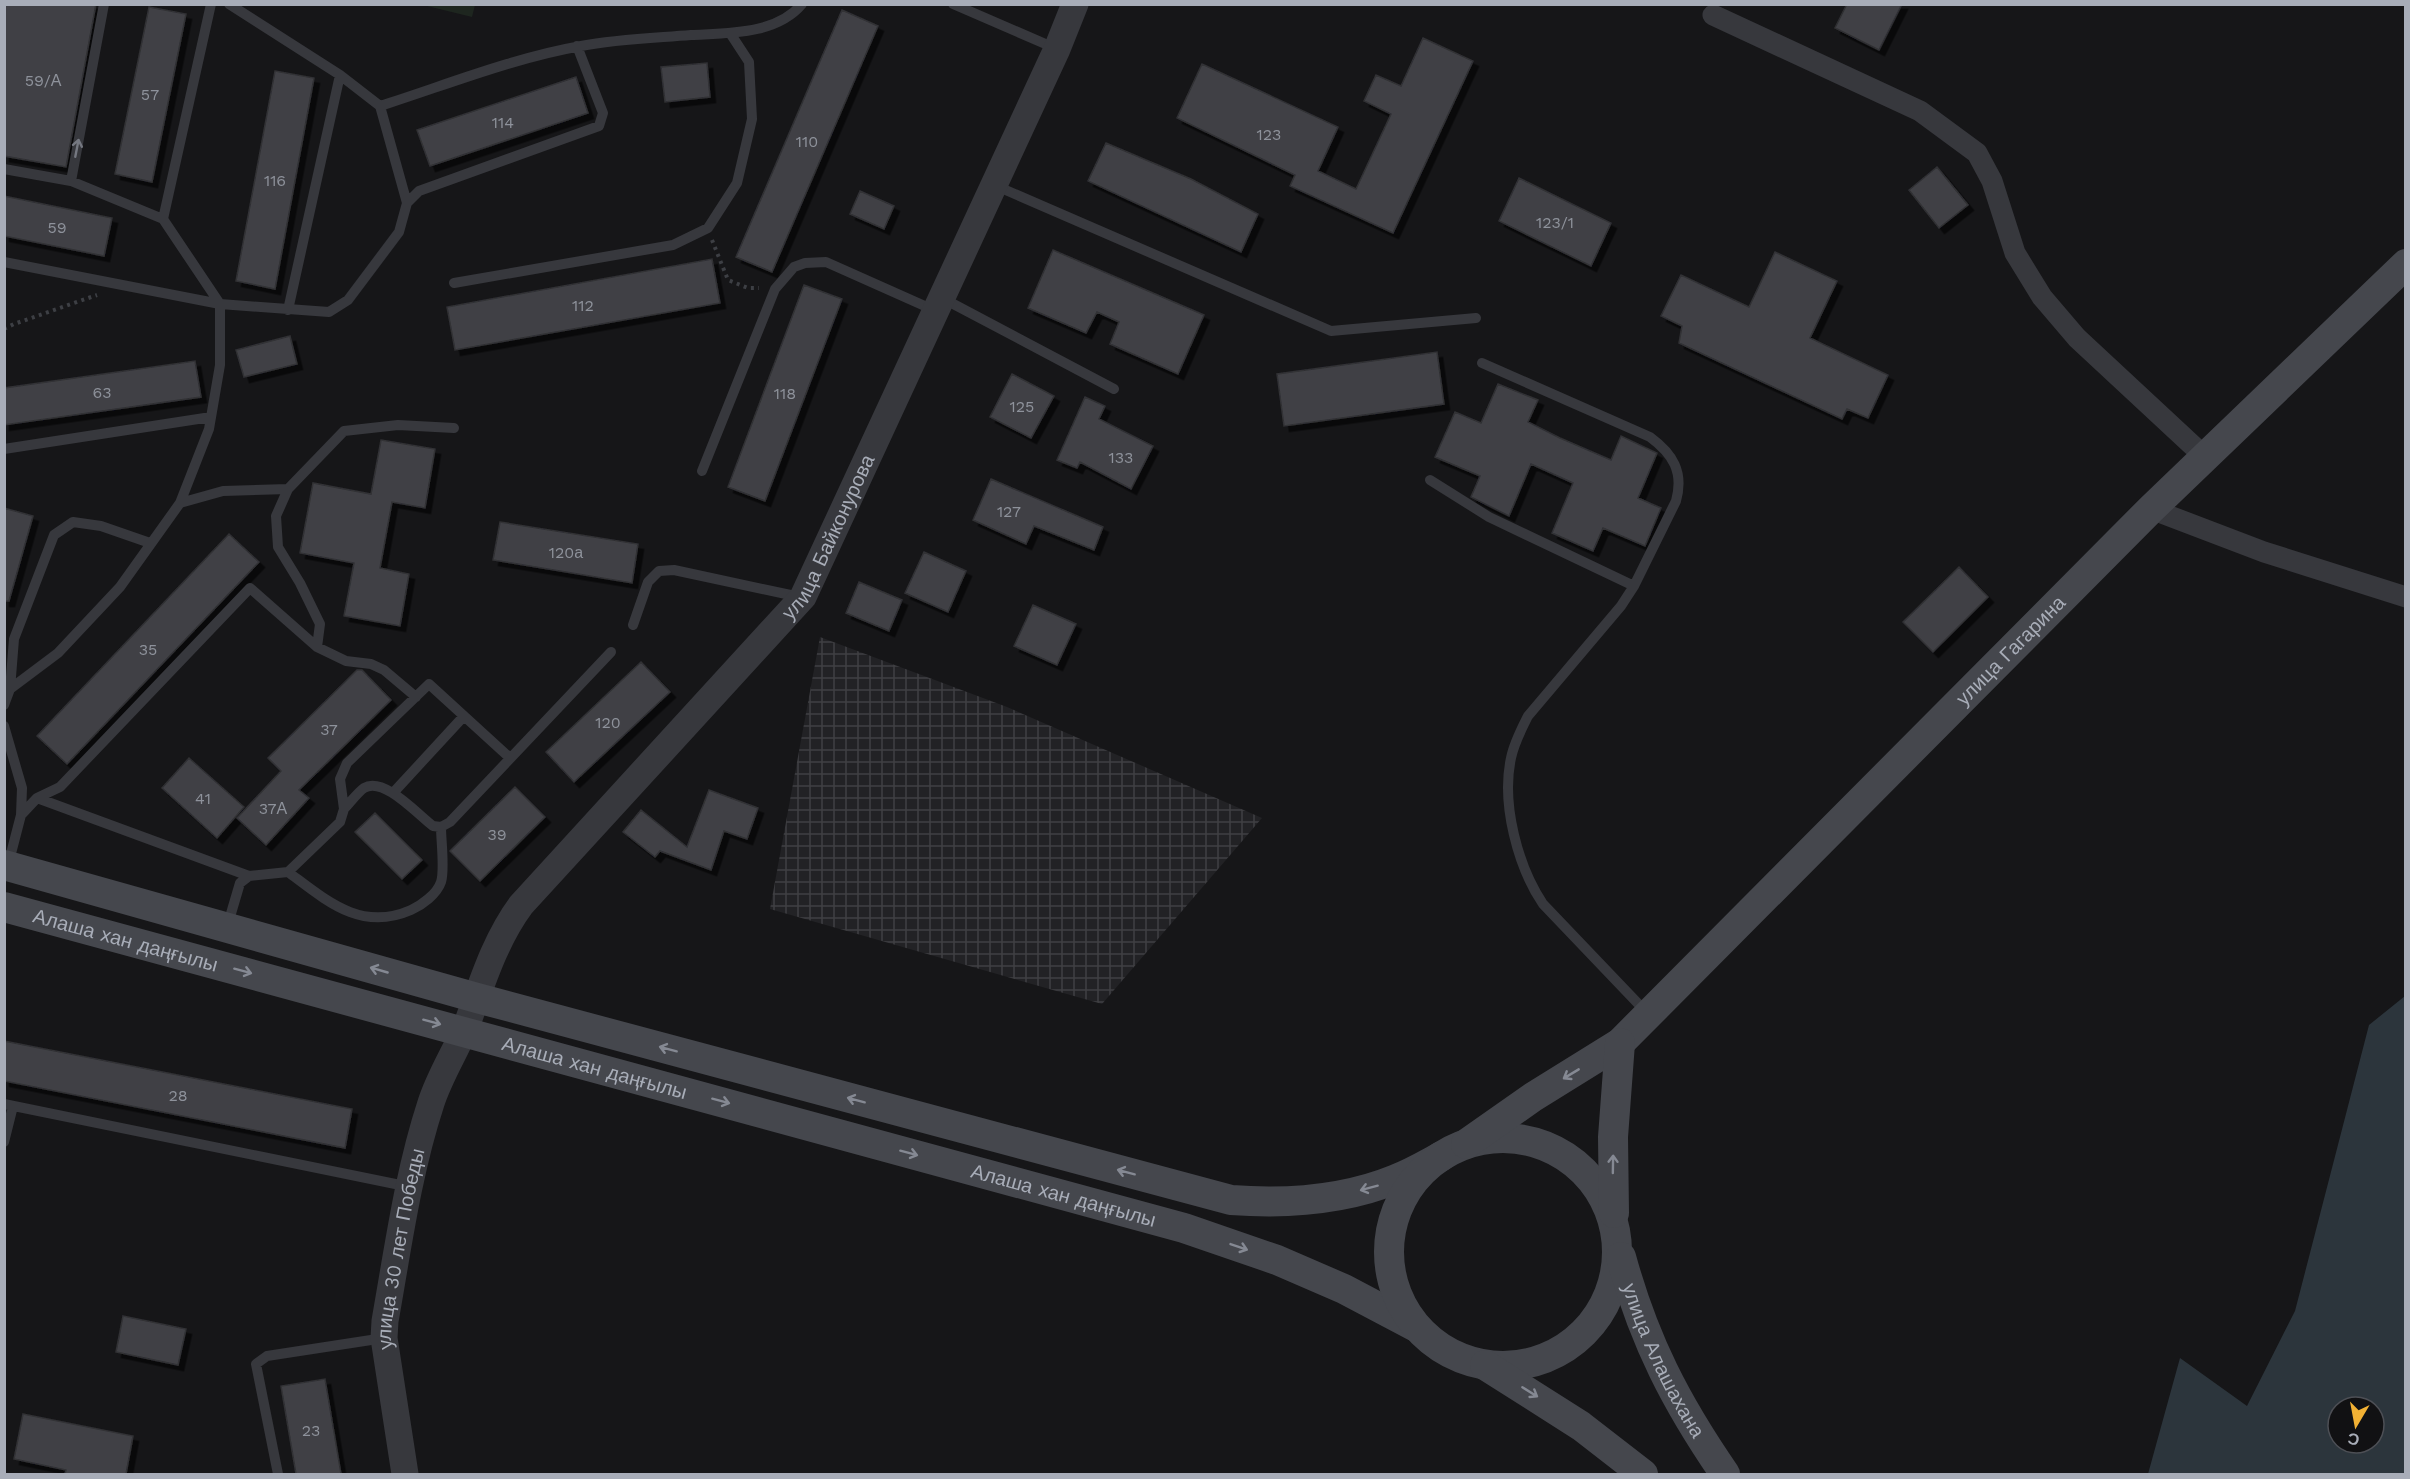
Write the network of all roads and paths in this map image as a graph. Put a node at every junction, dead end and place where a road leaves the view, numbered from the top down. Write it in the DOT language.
graph roads {
  1 [pos="104,4"];
  2 [pos="211,4"];
  3 [pos="229,4"];
  4 [pos="802,4"];
  5 [pos="953,4"];
  6 [pos="1075,4"];
  7 [pos="1713,15"];
  8 [pos="730,33"];
  9 [pos="578,46"];
  10 [pos="1057,49"];
  11 [pos="340,75"];
  12 [pos="380,106"];
  13 [pos="4,169"];
  14 [pos="71,181"];
  15 [pos="994,185"];
  16 [pos="407,203"];
  17 [pos="163,219"];
  18 [pos="708,228"];
  19 [pos="4,262"];
  20 [pos="2406,264"];
  21 [pos="454,283"];
  22 [pos="123,285"];
  23 [pos="775,289"];
  24 [pos="220,304"];
  25 [pos="939,305"];
  26 [pos="288,310"];
  27 [pos="1476,318"];
  28 [pos="4,329"];
  29 [pos="1482,363"];
  30 [pos="1114,389"];
  31 [pos="211,417"];
  32 [pos="454,428"];
  33 [pos="4,449"];
  34 [pos="2205,457"];
  35 [pos="702,471"];
  36 [pos="1430,480"];
  37 [pos="288,489"];
  38 [pos="180,503"];
  39 [pos="2151,509"];
  40 [pos="150,543"];
  41 [pos="1634,586"];
  42 [pos="803,597"];
  43 [pos="2406,597"];
  44 [pos="633,625"];
  45 [pos="317,647"];
  46 [pos="611,652"];
  47 [pos="10,689"];
  48 [pos="416,697"];
  49 [pos="5,702"];
  50 [pos="464,716"];
  51 [pos="4,726"];
  52 [pos="509,758"];
  53 [pos="393,793"];
  54 [pos="37,798"];
  55 [pos="344,809"];
  56 [pos="21,815"];
  57 [pos="441,827"];
  58 [pos="6,870"];
  59 [pos="288,872"];
  60 [pos="249,876"];
  61 [pos="4,907"];
  62 [pos="226,927"];
  63 [pos="477,998"];
  64 [pos="1648,1014"];
  65 [pos="464,1031"];
  66 [pos="1620,1043"];
  67 [pos="9,1105"];
  68 [pos="4,1142"];
  69 [pos="1454,1150"];
  70 [pos="410,1187"];
  71 [pos="1615,1232"];
  72 [pos="1416,1327"];
  73 [pos="384,1338"];
  74 [pos="1479,1362"];
  75 [pos="278,1474"];
  76 [pos="405,1474"];
  77 [pos="1644,1474"];
  78 [pos="1725,1474"];
  14 -- 1 [label="lane, one-way"];
  2 -- 17 [label="lane"];
  3 -- 11 [label="lane"];
  4 -- 8 [label="lane"];
  5 -- 10 [label="lane"];
  6 -- 10 [label="street, улица Байконурова"];
  7 -- 34 [label="street"];
  8 -- 9 [label="lane"];
  8 -- 18 [label="lane"];
  9 -- 12 [label="lane"];
  9 -- 16 [label="lane"];
  10 -- 15 [label="street, улица Байконурова"];
  11 -- 12 [label="lane"];
  11 -- 26 [label="lane"];
  12 -- 16 [label="lane"];
  13 -- 14 [label="lane"];
  14 -- 17 [label="lane"];
  15 -- 25 [label="street, улица Байконурова"];
  15 -- 27 [label="lane"];
  16 -- 26 [label="lane"];
  17 -- 24 [label="lane"];
  18 -- 21 [label="lane"];
  18 -- 23 [label="path"];
  19 -- 22 [label="lane"];
  20 -- 34 [label="main road, улица Гагарина"];
  22 -- 24 [label="lane"];
  22 -- 28 [label="path"];
  23 -- 25 [label="lane"];
  23 -- 35 [label="lane"];
  24 -- 26 [label="lane"];
  24 -- 31 [label="lane"];
  25 -- 30 [label="lane"];
  25 -- 42 [label="street, улица Байконурова"];
  29 -- 41 [label="lane"];
  31 -- 33 [label="lane"];
  31 -- 38 [label="lane"];
  32 -- 37 [label="lane"];
  34 -- 39 [label="main road, улица Гагарина"];
  36 -- 41 [label="lane"];
  37 -- 38 [label="lane"];
  37 -- 45 [label="lane"];
  38 -- 40 [label="lane"];
  39 -- 43 [label="street"];
  39 -- 64 [label="main road, улица Гагарина"];
  40 -- 47 [label="lane"];
  40 -- 47 [label="lane"];
  41 -- 64 [label="lane"];
  42 -- 44 [label="lane"];
  42 -- 63 [label="street, улица Байконурова"];
  45 -- 48 [label="lane"];
  45 -- 54 [label="lane"];
  46 -- 52 [label="lane"];
  47 -- 49 [label="lane"];
  48 -- 50 [label="lane"];
  48 -- 55 [label="lane"];
  50 -- 52 [label="lane"];
  50 -- 53 [label="lane"];
  51 -- 56 [label="lane"];
  52 -- 57 [label="lane"];
  53 -- 55 [label="lane"];
  53 -- 57 [label="lane"];
  54 -- 56 [label="lane"];
  54 -- 60 [label="lane"];
  55 -- 59 [label="lane"];
  56 -- 58 [label="lane"];
  57 -- 59 [label="lane"];
  58 -- 62 [label="main road, Алаша хан даңғылы"];
  59 -- 60 [label="lane"];
  60 -- 62 [label="lane"];
  61 -- 65 [label="main road, Алаша хан даңғылы, one-way"];
  63 -- 62 [label="main road, Алаша хан даңғылы, one-way"];
  63 -- 65 [label="street, улица Байконурова"];
  69 -- 63 [label="main road, Алаша хан даңғылы, one-way"];
  64 -- 66 [label="main road, улица Гагарина"];
  65 -- 70 [label="street, улица 30 лет Победы"];
  65 -- 72 [label="main road, Алаша хан даңғылы, one-way"];
  66 -- 69 [label="main road, улица Гагарина, one-way"];
  71 -- 66 [label="main road, one-way"];
  67 -- 68 [label="lane"];
  67 -- 70 [label="lane"];
  69 -- 71 [label="main road"];
  69 -- 72 [label="main road"];
  70 -- 73 [label="street, улица 30 лет Победы"];
  71 -- 74 [label="main road"];
  71 -- 78 [label="main road, улица Алашахана"];
  72 -- 74 [label="main road, Алаша хан даңғылы"];
  73 -- 75 [label="lane"];
  73 -- 76 [label="street, улица 30 лет Победы"];
  74 -- 77 [label="main road, one-way"];
}
